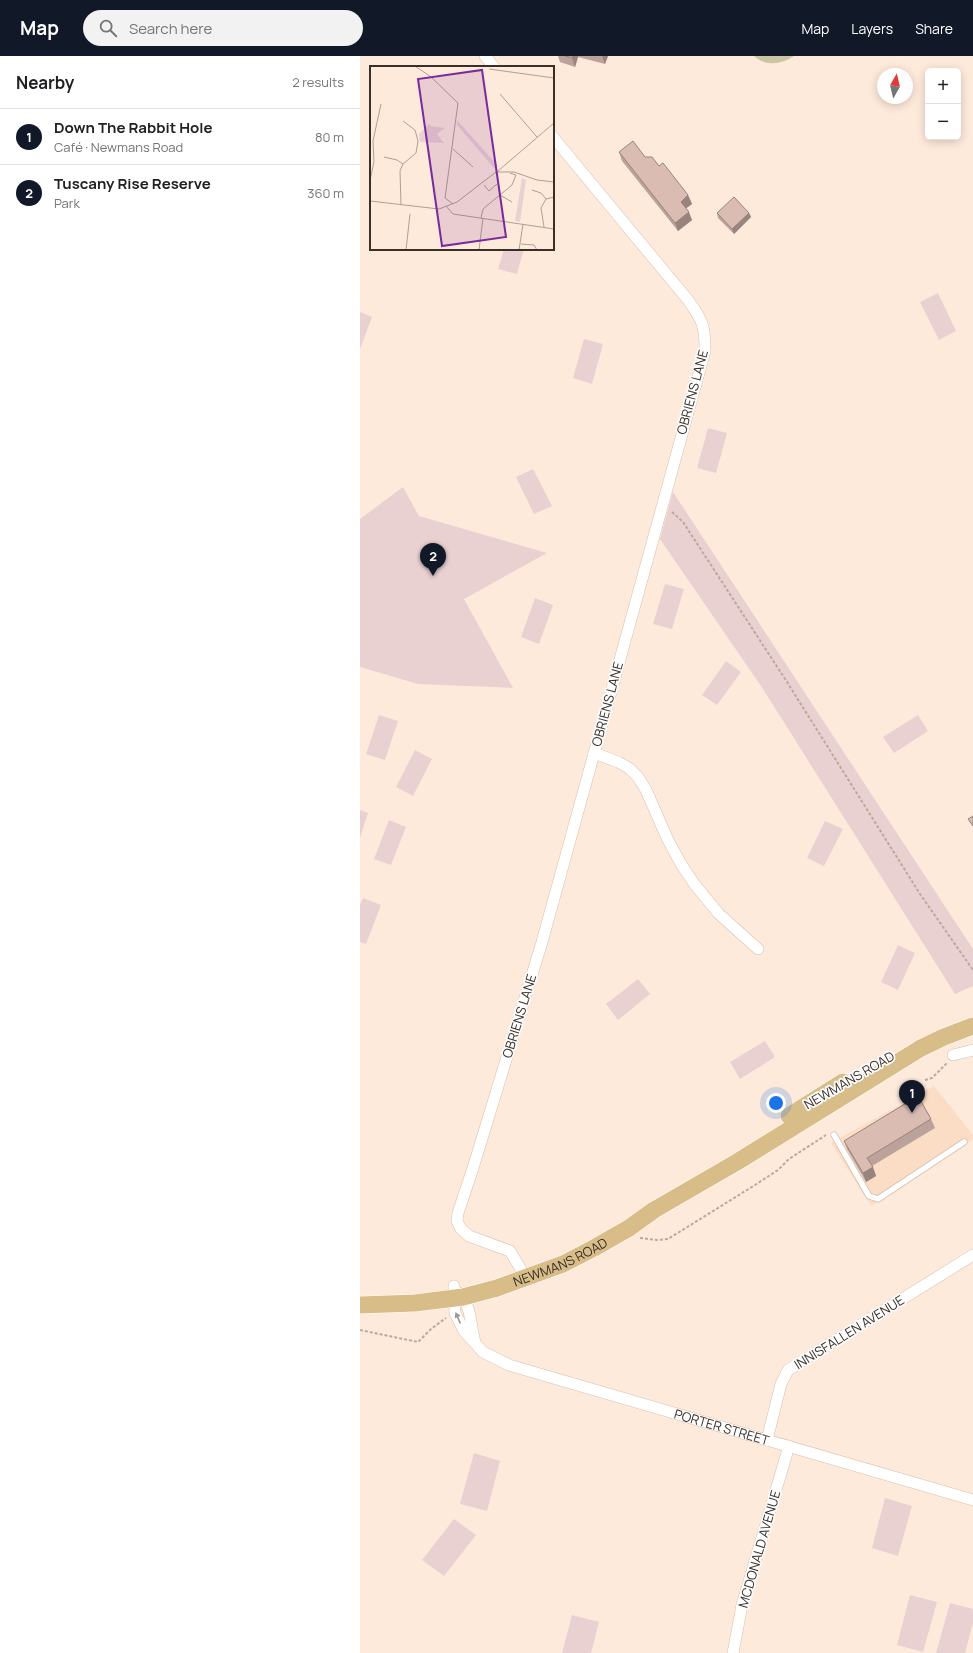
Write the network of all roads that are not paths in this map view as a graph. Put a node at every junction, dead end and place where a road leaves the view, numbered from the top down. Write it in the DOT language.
graph roads {
  1 [pos="485,56"];
  2 [pos="493,66"];
  3 [pos="554,138"];
  4 [pos="594,753"];
  5 [pos="758,949"];
  6 [pos="973,1014"];
  7 [pos="973,1026"];
  8 [pos="973,1050"];
  9 [pos="953,1055"];
  10 [pos="834,1135"];
  11 [pos="964,1142"];
  12 [pos="673,1198"];
  13 [pos="973,1255"];
  14 [pos="523,1273"];
  15 [pos="458,1295"];
  16 [pos="360,1296"];
  17 [pos="360,1305"];
  18 [pos="767,1440"];
  19 [pos="789,1446"];
  20 [pos="973,1500"];
  21 [pos="733,1653"];
  1 -- 2 [label="street"];
  3 -- 4 [label="street, OBRIENS LANE"];
  4 -- 5 [label="street"];
  4 -- 14 [label="street, OBRIENS LANE"];
  6 -- 12 [label="main road, NEWMANS ROAD"];
  7 -- 12 [label="main road, NEWMANS ROAD"];
  8 -- 9 [label="street"];
  10 -- 11 [label="lane"];
  12 -- 14 [label="main road, NEWMANS ROAD"];
  13 -- 18 [label="street, INNISFALLEN AVENUE"];
  14 -- 15 [label="main road, NEWMANS ROAD"];
  15 -- 16 [label="main road"];
  15 -- 17 [label="main road"];
  15 -- 18 [label="street, PORTER STREET"];
  18 -- 19 [label="street, PORTER STREET"];
  19 -- 20 [label="street, PORTER STREET"];
  19 -- 21 [label="street, MCDONALD AVENUE"];
}
